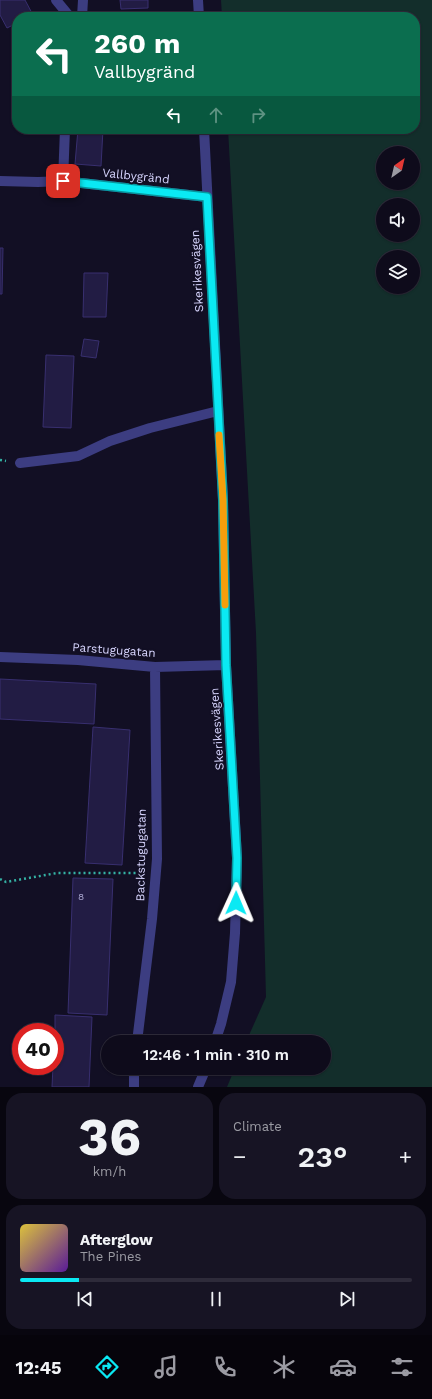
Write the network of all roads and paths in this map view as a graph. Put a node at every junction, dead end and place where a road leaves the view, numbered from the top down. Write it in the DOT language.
graph roads {
  1 [pos="56,0"];
  2 [pos="83,0"];
  3 [pos="198,0"];
  4 [pos="66,12"];
  5 [pos="82,12"];
  6 [pos="199,12"];
  7 [pos="65,134"];
  8 [pos="204,134"];
  9 [pos="0,181"];
  10 [pos="63,181"];
  11 [pos="207,197"];
  12 [pos="218,411"];
  13 [pos="20,463"];
  14 [pos="0,657"];
  15 [pos="226,665"];
  16 [pos="156,667"];
  17 [pos="156,873"];
  18 [pos="0,879"];
  19 [pos="138,1035"];
  20 [pos="218,1035"];
  21 [pos="134,1075"];
  22 [pos="203,1075"];
  23 [pos="134,1087"];
  24 [pos="198,1087"];
  1 -- 4 [label="street"];
  2 -- 5 [label="street"];
  3 -- 6 [label="street"];
  7 -- 10 [label="street"];
  8 -- 11 [label="street, Skerikesvägen"];
  9 -- 10 [label="street, Vallbygränd"];
  10 -- 11 [label="street, Vallbygränd"];
  11 -- 12 [label="street, Skerikesvägen"];
  12 -- 13 [label="street"];
  12 -- 15 [label="street, Skerikesvägen"];
  14 -- 16 [label="street, Parstugugatan"];
  15 -- 16 [label="street, Parstugugatan"];
  15 -- 20 [label="street, Skerikesvägen"];
  16 -- 17 [label="street, Backstugugatan"];
  17 -- 18 [label="path"];
  17 -- 19 [label="street, Backstugugatan"];
  21 -- 23 [label="street"];
  22 -- 24 [label="street"];
}
